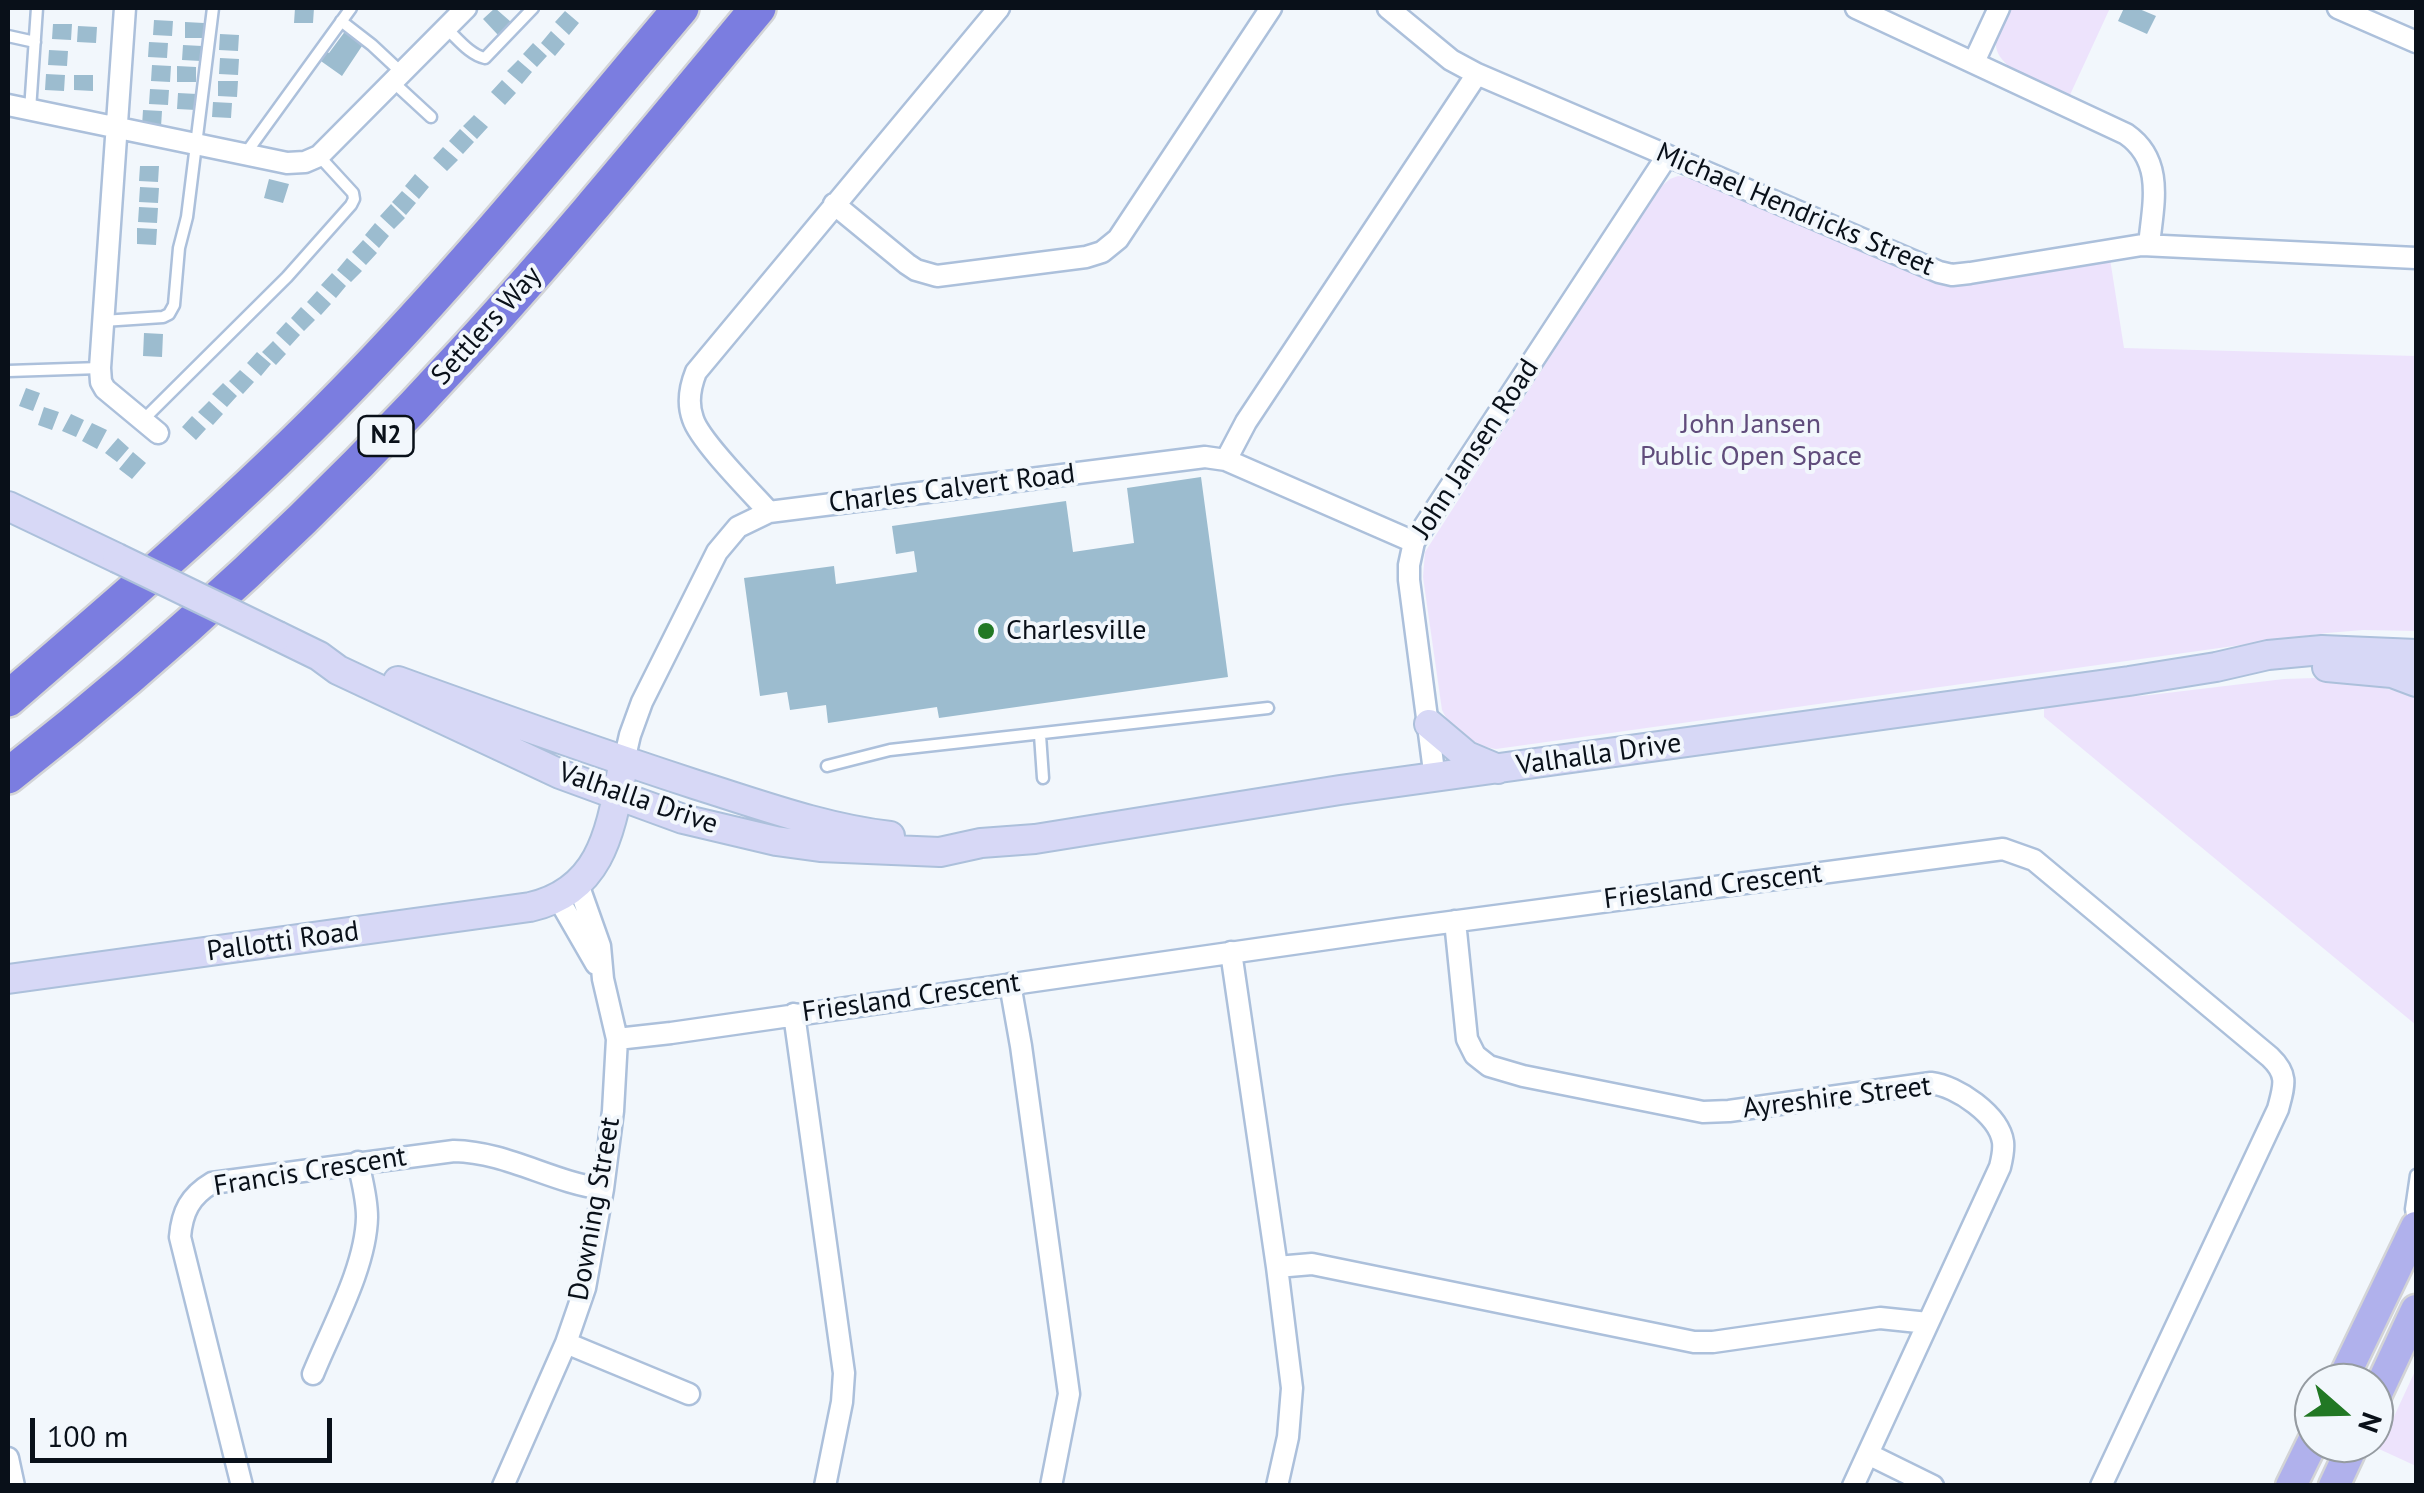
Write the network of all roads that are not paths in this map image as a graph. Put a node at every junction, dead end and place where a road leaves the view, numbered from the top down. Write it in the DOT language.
graph roads {
  1 [pos="38,8"];
  2 [pos="125,8"];
  3 [pos="213,8"];
  4 [pos="350,8"];
  5 [pos="466,8"];
  6 [pos="533,8"];
  7 [pos="680,8"];
  8 [pos="758,8"];
  9 [pos="999,8"];
  10 [pos="1271,8"];
  11 [pos="1388,8"];
  12 [pos="1856,8"];
  13 [pos="1999,8"];
  14 [pos="2338,8"];
  15 [pos="341,21"];
  16 [pos="446,28"];
  17 [pos="8,36"];
  18 [pos="35,42"];
  19 [pos="2416,42"];
  20 [pos="1974,62"];
  21 [pos="1477,74"];
  22 [pos="398,78"];
  23 [pos="15,107"];
  24 [pos="8,116"];
  25 [pos="431,118"];
  26 [pos="118,128"];
  27 [pos="194,144"];
  28 [pos="245,155"];
  29 [pos="318,156"];
  30 [pos="1667,156"];
  31 [pos="834,204"];
  32 [pos="2149,245"];
  33 [pos="2416,258"];
  34 [pos="103,321"];
  35 [pos="100,368"];
  36 [pos="8,371"];
  37 [pos="150,427"];
  38 [pos="1226,460"];
  39 [pos="8,506"];
  40 [pos="769,512"];
  41 [pos="1414,542"];
  42 [pos="112,609"];
  43 [pos="2416,654"];
  44 [pos="319,656"];
  45 [pos="2216,668"];
  46 [pos="8,680"];
  47 [pos="2416,682"];
  48 [pos="8,699"];
  49 [pos="1268,708"];
  50 [pos="1429,724"];
  51 [pos="1040,735"];
  52 [pos="624,761"];
  53 [pos="827,766"];
  54 [pos="1499,770"];
  55 [pos="8,776"];
  56 [pos="1044,778"];
  57 [pos="1435,779"];
  58 [pos="617,797"];
  59 [pos="982,842"];
  60 [pos="568,891"];
  61 [pos="1455,921"];
  62 [pos="1231,952"];
  63 [pos="8,980"];
  64 [pos="1010,984"];
  65 [pos="794,1014"];
  66 [pos="617,1039"];
  67 [pos="358,1162"];
  68 [pos="2416,1176"];
  69 [pos="602,1189"];
  70 [pos="2416,1229"];
  71 [pos="1277,1267"];
  72 [pos="2416,1310"];
  73 [pos="1928,1323"];
  74 [pos="566,1343"];
  75 [pos="2351,1363"];
  76 [pos="2391,1363"];
  77 [pos="313,1374"];
  78 [pos="689,1394"];
  79 [pos="1868,1454"];
  80 [pos="8,1458"];
  81 [pos="2302,1463"];
  82 [pos="2345,1463"];
  83 [pos="14,1486"];
  84 [pos="242,1486"];
  85 [pos="503,1486"];
  86 [pos="825,1486"];
  87 [pos="1051,1486"];
  88 [pos="1277,1486"];
  89 [pos="1853,1486"];
  90 [pos="1934,1486"];
  91 [pos="2101,1486"];
  92 [pos="2291,1486"];
  93 [pos="2334,1486"];
  1 -- 18 [label="lane"];
  2 -- 26 [label="street"];
  3 -- 27 [label="lane"];
  4 -- 15 [label="lane"];
  5 -- 16 [label="street"];
  6 -- 16 [label="lane"];
  7 -- 42 [label="highway, N2"];
  8 -- 55 [label="highway, Settlers Way / N2"];
  9 -- 31 [label="street"];
  10 -- 31 [label="street"];
  11 -- 21 [label="street, Michael Hendricks Street"];
  12 -- 20 [label="street"];
  13 -- 20 [label="street"];
  14 -- 19 [label="street"];
  15 -- 22 [label="lane"];
  15 -- 28 [label="lane"];
  16 -- 22 [label="street"];
  17 -- 18 [label="lane"];
  18 -- 23 [label="lane"];
  20 -- 32 [label="street"];
  21 -- 30 [label="street, Michael Hendricks Street"];
  21 -- 38 [label="street"];
  22 -- 25 [label="lane"];
  22 -- 29 [label="street"];
  23 -- 24 [label="lane"];
  23 -- 26 [label="street"];
  26 -- 27 [label="street"];
  26 -- 34 [label="street"];
  27 -- 28 [label="street"];
  27 -- 34 [label="lane"];
  28 -- 29 [label="street"];
  29 -- 37 [label="lane"];
  30 -- 32 [label="street, Michael Hendricks Street"];
  30 -- 41 [label="street, John Jansen Road"];
  31 -- 40 [label="street"];
  32 -- 33 [label="street, Michael Hendricks Street"];
  34 -- 35 [label="street"];
  35 -- 36 [label="lane"];
  35 -- 37 [label="street"];
  38 -- 40 [label="street, Charles Calvert Road"];
  38 -- 41 [label="street, Charles Calvert Road"];
  39 -- 44 [label="main road, Valhalla Drive, bridge"];
  40 -- 52 [label="street, Charles Calvert Road"];
  41 -- 50 [label="street, John Jansen Road"];
  42 -- 46 [label="highway"];
  42 -- 48 [label="highway, N2"];
  43 -- 45 [label="main road, Valhalla Drive"];
  44 -- 52 [label="main road, Valhalla Drive"];
  44 -- 58 [label="main road, Valhalla Drive"];
  45 -- 47 [label="main road, Valhalla Drive"];
  45 -- 54 [label="main road, Valhalla Drive"];
  49 -- 51 [label="lane"];
  50 -- 54 [label="main road"];
  50 -- 57 [label="street, John Jansen Road"];
  51 -- 53 [label="lane"];
  51 -- 56 [label="lane"];
  52 -- 58 [label="main road"];
  52 -- 59 [label="main road, Valhalla Drive"];
  54 -- 57 [label="main road, Valhalla Drive"];
  57 -- 59 [label="main road, Valhalla Drive"];
  58 -- 59 [label="main road, Valhalla Drive"];
  58 -- 60 [label="main road"];
  60 -- 63 [label="main road, Pallotti Road"];
  60 -- 66 [label="street, Downing Street"];
  61 -- 62 [label="street, Friesland Crescent"];
  61 -- 73 [label="street, Ayreshire Street"];
  61 -- 91 [label="street, Friesland Crescent"];
  62 -- 64 [label="street, Friesland Crescent"];
  62 -- 71 [label="street"];
  64 -- 65 [label="street, Friesland Crescent"];
  64 -- 87 [label="street"];
  65 -- 66 [label="street, Friesland Crescent"];
  65 -- 86 [label="street"];
  66 -- 69 [label="street, Downing Street"];
  67 -- 69 [label="street, Francis Crescent"];
  67 -- 77 [label="street"];
  67 -- 84 [label="street, Francis Crescent"];
  68 -- 70 [label="lane"];
  69 -- 74 [label="street, Downing Street"];
  70 -- 75 [label="main road"];
  71 -- 73 [label="street"];
  71 -- 88 [label="street"];
  72 -- 76 [label="main road"];
  73 -- 79 [label="street, Ayreshire Street"];
  74 -- 78 [label="street"];
  74 -- 85 [label="street, Downing Street"];
  79 -- 89 [label="street, Ayreshire Street"];
  79 -- 90 [label="street"];
  80 -- 83 [label="street"];
  81 -- 92 [label="main road"];
  82 -- 93 [label="main road"];
}
